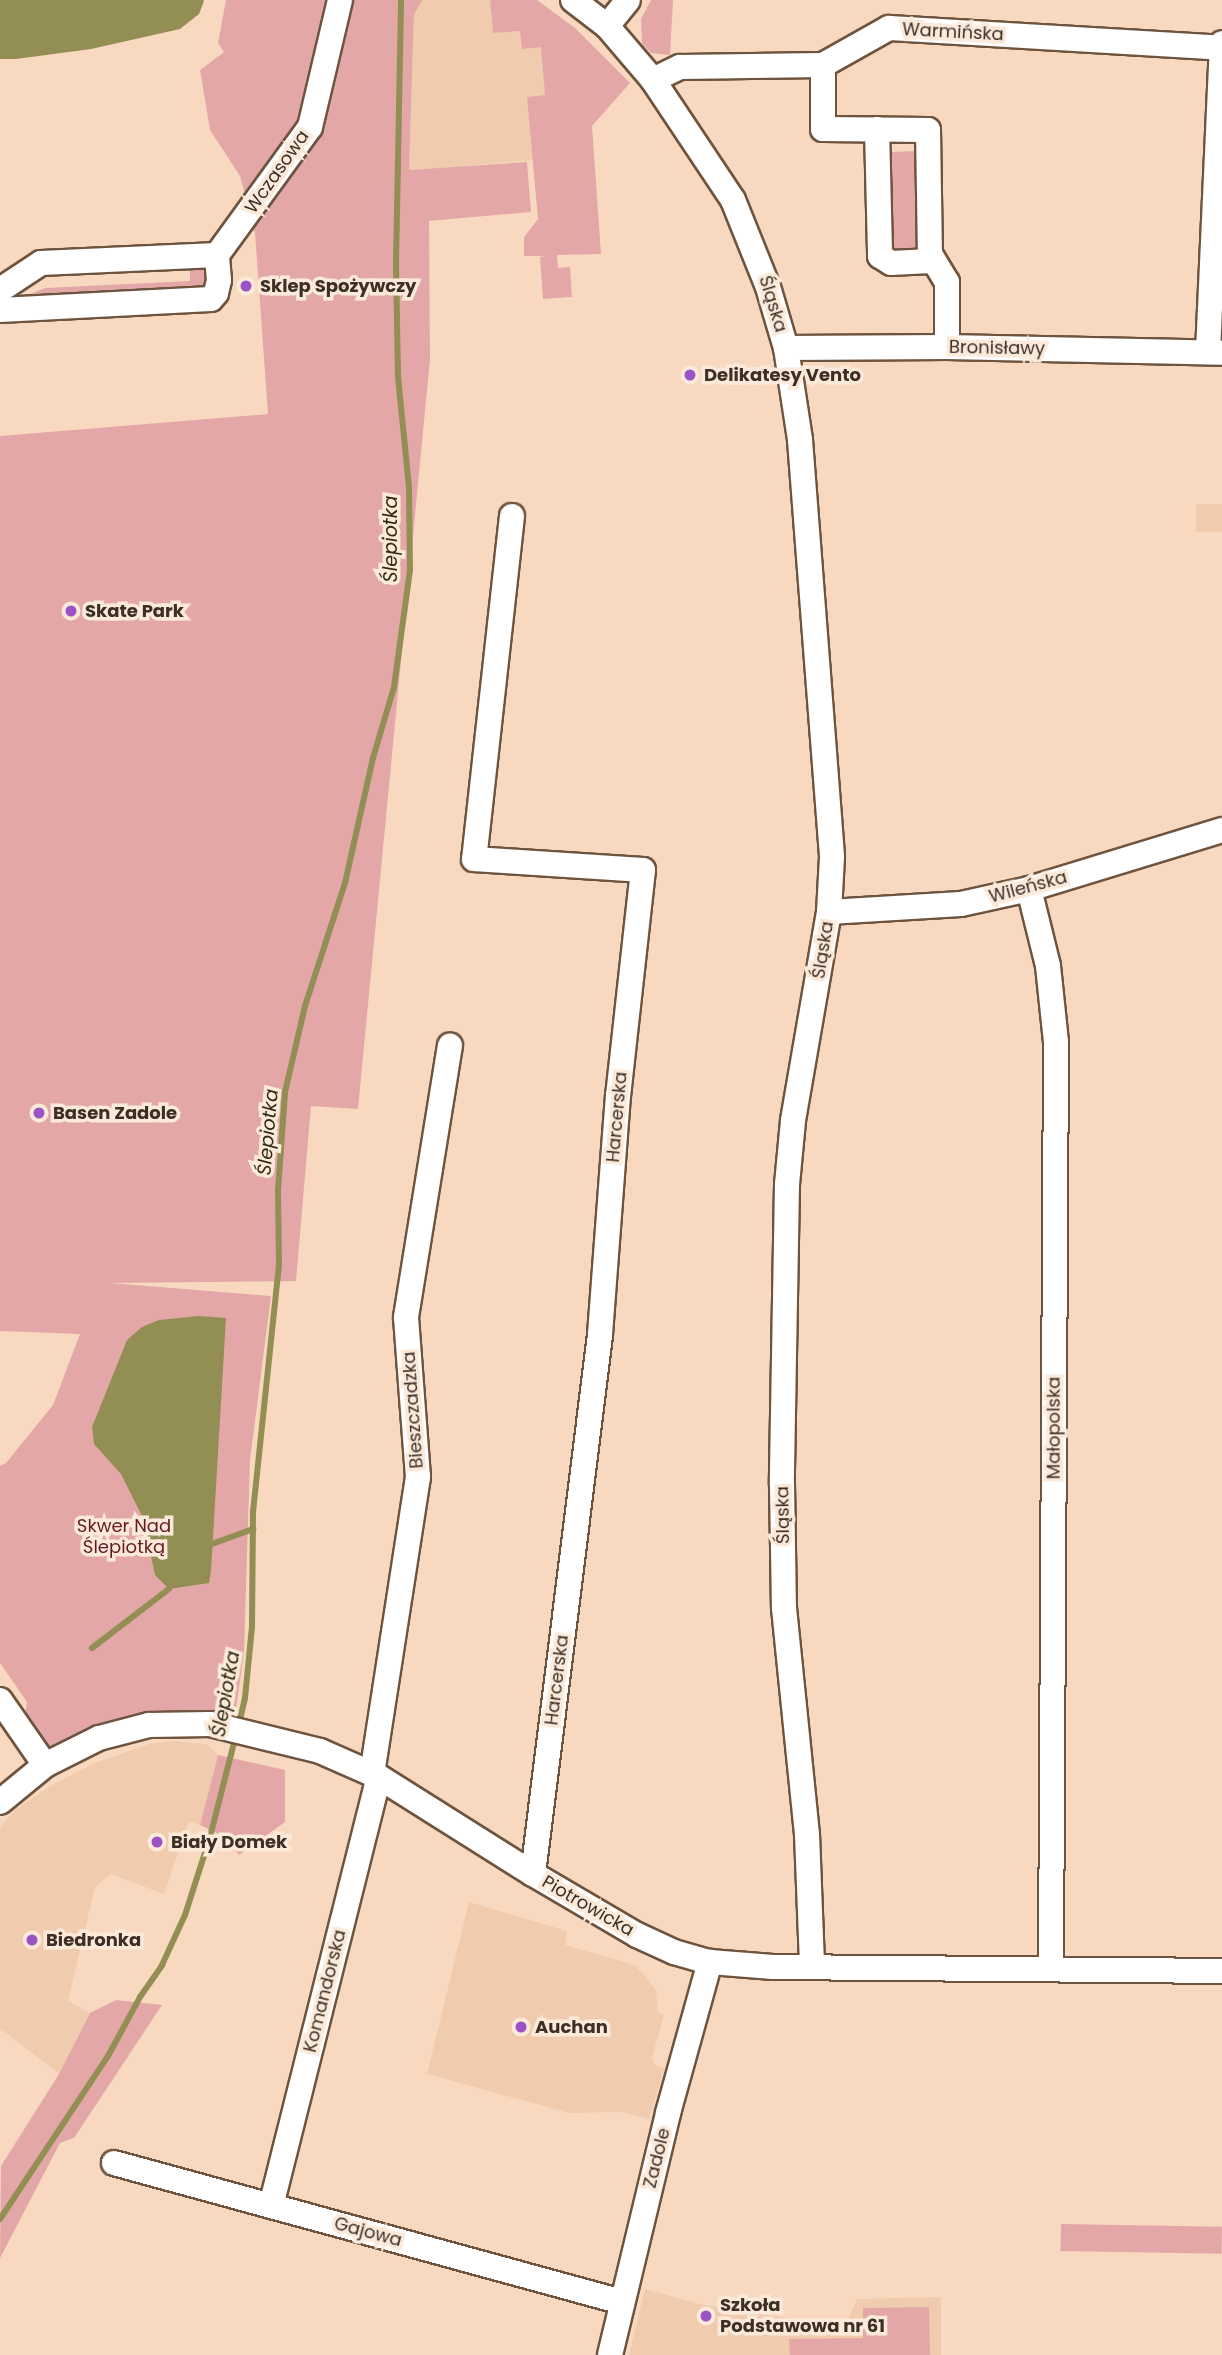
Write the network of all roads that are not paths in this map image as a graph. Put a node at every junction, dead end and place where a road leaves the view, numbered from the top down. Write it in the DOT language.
graph roads {
  1 [pos="340,0"];
  2 [pos="573,0"];
  3 [pos="628,0"];
  4 [pos="607,26"];
  5 [pos="1222,46"];
  6 [pos="823,65"];
  7 [pos="653,80"];
  8 [pos="877,129"];
  9 [pos="217,255"];
  10 [pos="931,261"];
  11 [pos="0,290"];
  12 [pos="0,310"];
  13 [pos="947,347"];
  14 [pos="786,348"];
  15 [pos="1215,352"];
  16 [pos="512,516"];
  17 [pos="1222,830"];
  18 [pos="1029,889"];
  19 [pos="829,912"];
  20 [pos="450,1046"];
  21 [pos="0,1700"];
  22 [pos="45,1765"];
  23 [pos="375,1775"];
  24 [pos="3,1799"];
  25 [pos="533,1874"];
  26 [pos="710,1962"];
  27 [pos="812,1967"];
  28 [pos="1051,1969"];
  29 [pos="1222,1971"];
  30 [pos="114,2164"];
  31 [pos="271,2206"];
  32 [pos="622,2302"];
  33 [pos="610,2355"];
  1 -- 9 [label="street, Wczasowa"];
  2 -- 4 [label="street, Śląska"];
  3 -- 4 [label="street"];
  4 -- 7 [label="street, Śląska"];
  5 -- 6 [label="street, Warmińska"];
  5 -- 15 [label="street, Bronisławy"];
  6 -- 7 [label="street, Warmińska"];
  6 -- 8 [label="street"];
  7 -- 14 [label="street, Śląska"];
  8 -- 10 [label="street"];
  8 -- 10 [label="street"];
  9 -- 11 [label="street"];
  9 -- 12 [label="street"];
  10 -- 13 [label="street"];
  13 -- 14 [label="street, Bronisławy"];
  13 -- 15 [label="street, Bronisławy"];
  14 -- 19 [label="street, Śląska"];
  16 -- 25 [label="street, Harcerska"];
  17 -- 18 [label="street, Wileńska"];
  18 -- 19 [label="street, Wileńska"];
  18 -- 28 [label="street, Małopolska"];
  19 -- 27 [label="street, Śląska"];
  20 -- 23 [label="street, Bieszczadzka"];
  21 -- 22 [label="street"];
  22 -- 23 [label="street, Piotrowicka"];
  22 -- 24 [label="street, Piotrowicka"];
  23 -- 25 [label="street, Piotrowicka"];
  23 -- 31 [label="street, Komandorska"];
  25 -- 26 [label="street, Piotrowicka"];
  26 -- 27 [label="street, Piotrowicka"];
  26 -- 32 [label="street, Zadole"];
  27 -- 28 [label="street, Piotrowicka"];
  28 -- 29 [label="street, Piotrowicka"];
  30 -- 31 [label="street, Gajowa"];
  31 -- 32 [label="street, Gajowa"];
  32 -- 33 [label="street, Zadole"];
}
